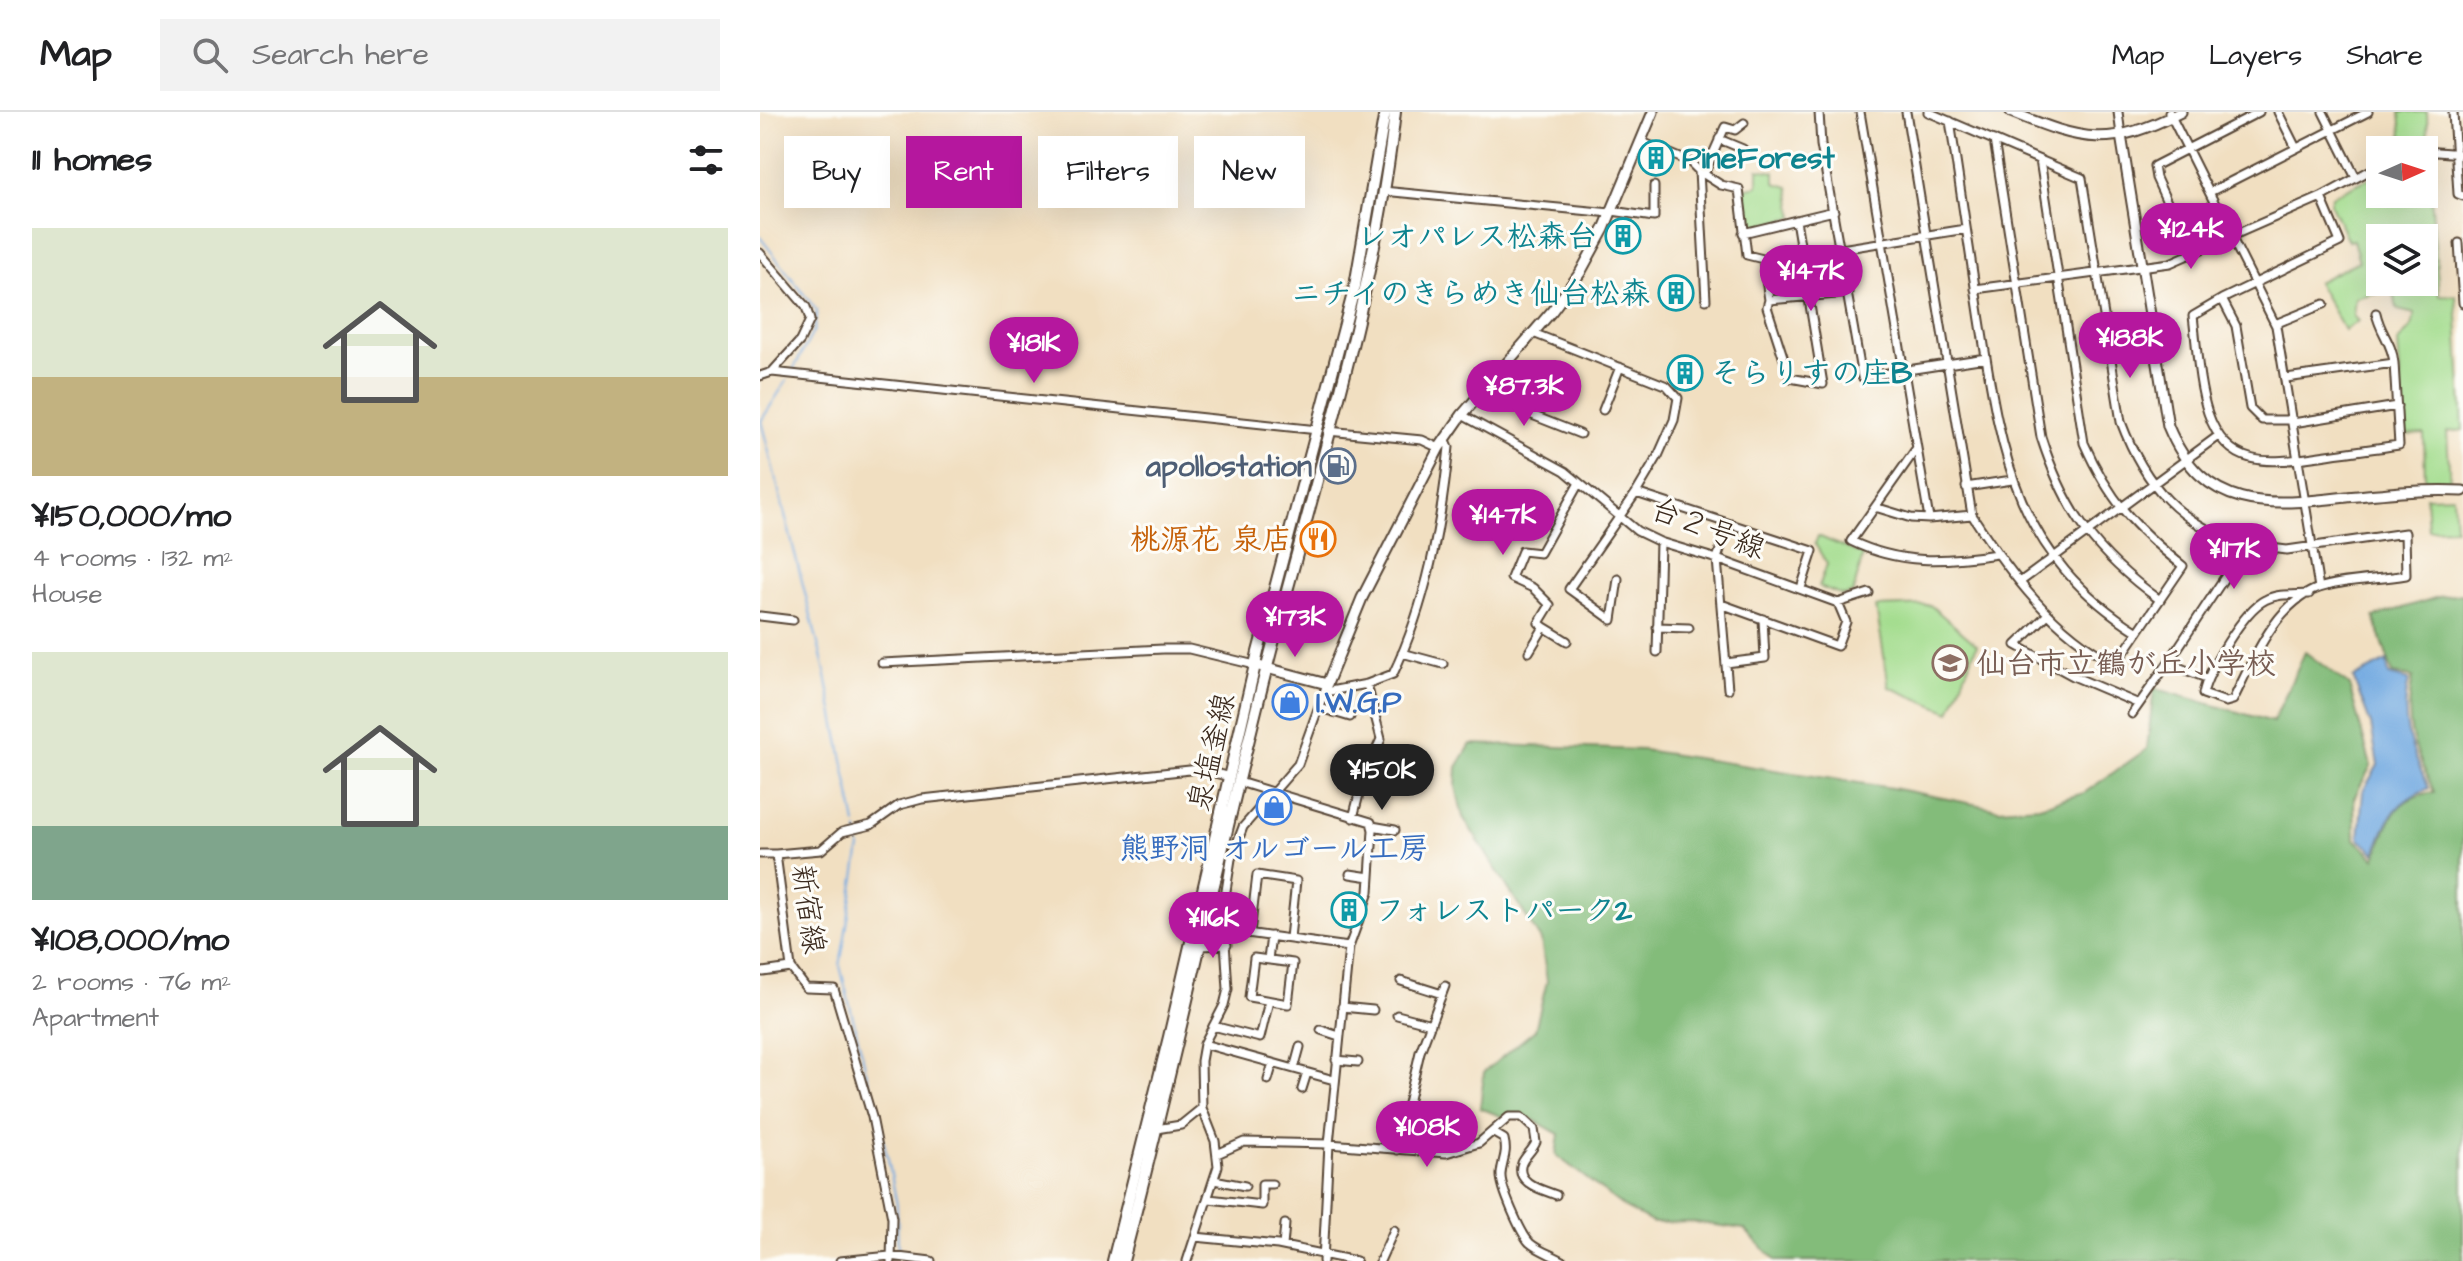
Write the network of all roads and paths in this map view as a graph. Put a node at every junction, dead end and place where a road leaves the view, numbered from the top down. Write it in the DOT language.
graph roads {
  1 [pos="1385,112"];
  2 [pos="1395,112"];
  3 [pos="1653,112"];
  4 [pos="1819,112"];
  5 [pos="1860,112"];
  6 [pos="1906,112"];
  7 [pos="1928,112"];
  8 [pos="2011,112"];
  9 [pos="2118,112"];
  10 [pos="2181,112"];
  11 [pos="2259,112"];
  12 [pos="2278,112"];
  13 [pos="2323,112"];
  14 [pos="2453,112"];
  15 [pos="2371,113"];
  16 [pos="2170,114"];
  17 [pos="1950,121"];
  18 [pos="1744,123"];
  19 [pos="2332,129"];
  20 [pos="2121,135"];
  21 [pos="1719,139"];
  22 [pos="1994,140"];
  23 [pos="1642,142"];
  24 [pos="2296,148"];
  25 [pos="1743,149"];
  26 [pos="2188,149"];
  27 [pos="2438,152"];
  28 [pos="2459,153"];
  29 [pos="2040,160"];
  30 [pos="2366,171"];
  31 [pos="1701,173"];
  32 [pos="2355,176"];
  33 [pos="1654,186"];
  34 [pos="1383,191"];
  35 [pos="2210,192"];
  36 [pos="2463,196"];
  37 [pos="2321,197"];
  38 [pos="1834,211"];
  39 [pos="1612,212"];
  40 [pos="1796,220"];
  41 [pos="1966,229"];
  42 [pos="1743,233"];
  43 [pos="1924,235"];
  44 [pos="2233,236"];
  45 [pos="1881,243"];
  46 [pos="2459,243"];
  47 [pos="1841,249"];
  48 [pos="760,253"];
  49 [pos="2191,255"];
  50 [pos="2142,268"];
  51 [pos="2462,269"];
  52 [pos="2098,271"];
  53 [pos="2056,276"];
  54 [pos="2016,282"];
  55 [pos="2256,282"];
  56 [pos="1975,289"];
  57 [pos="1848,293"];
  58 [pos="1809,298"];
  59 [pos="2222,299"];
  60 [pos="1706,300"];
  61 [pos="1769,300"];
  62 [pos="2463,303"];
  63 [pos="2324,304"];
  64 [pos="2376,313"];
  65 [pos="2275,324"];
  66 [pos="1533,333"];
  67 [pos="1986,358"];
  68 [pos="2394,363"];
  69 [pos="1946,364"];
  70 [pos="1620,367"];
  71 [pos="1904,371"];
  72 [pos="772,372"];
  73 [pos="760,376"];
  74 [pos="2286,378"];
  75 [pos="1488,385"];
  76 [pos="2397,406"];
  77 [pos="1603,410"];
  78 [pos="1462,415"];
  79 [pos="2293,422"];
  80 [pos="1323,430"];
  81 [pos="1580,434"];
  82 [pos="2218,436"];
  83 [pos="1445,438"];
  84 [pos="1439,448"];
  85 [pos="1916,449"];
  86 [pos="2299,459"];
  87 [pos="2186,461"];
  88 [pos="2012,480"];
  89 [pos="1579,483"];
  90 [pos="2152,485"];
  91 [pos="1966,487"];
  92 [pos="2463,491"];
  93 [pos="1636,493"];
  94 [pos="2306,502"];
  95 [pos="1875,507"];
  96 [pos="2119,508"];
  97 [pos="1972,515"];
  98 [pos="1621,516"];
  99 [pos="1929,519"];
  100 [pos="1728,524"];
  101 [pos="2086,534"];
  102 [pos="1660,542"];
  103 [pos="2246,545"];
  104 [pos="2313,548"];
  105 [pos="1997,554"];
  106 [pos="2054,557"];
  107 [pos="1717,559"];
  108 [pos="1618,579"];
  109 [pos="2020,582"];
  110 [pos="1801,588"];
  111 [pos="2319,588"];
  112 [pos="1869,593"];
  113 [pos="2309,594"];
  114 [pos="2160,600"];
  115 [pos="1838,603"];
  116 [pos="1721,604"];
  117 [pos="2048,614"];
  118 [pos="760,616"];
  119 [pos="1763,619"];
  120 [pos="793,620"];
  121 [pos="1544,627"];
  122 [pos="1657,627"];
  123 [pos="1689,628"];
  124 [pos="2138,632"];
  125 [pos="1567,641"];
  126 [pos="1529,652"];
  127 [pos="1657,652"];
  128 [pos="1402,653"];
  129 [pos="882,663"];
  130 [pos="1726,663"];
  131 [pos="2168,663"];
  132 [pos="1443,664"];
  133 [pos="1261,666"];
  134 [pos="2206,678"];
  135 [pos="1367,684"];
  136 [pos="1326,688"];
  137 [pos="1728,689"];
  138 [pos="2139,704"];
  139 [pos="1320,708"];
  140 [pos="2132,714"];
  141 [pos="1350,717"];
  142 [pos="1234,779"];
  143 [pos="1272,795"];
  144 [pos="1353,818"];
  145 [pos="1372,826"];
  146 [pos="1395,830"];
  147 [pos="760,854"];
  148 [pos="776,854"];
  149 [pos="1350,874"];
  150 [pos="1370,877"];
  151 [pos="1225,930"];
  152 [pos="1250,933"];
  153 [pos="1271,936"];
  154 [pos="1290,938"];
  155 [pos="1227,945"];
  156 [pos="1200,946"];
  157 [pos="1349,947"];
  158 [pos="1268,960"];
  159 [pos="791,968"];
  160 [pos="763,972"];
  161 [pos="1401,981"];
  162 [pos="1269,1001"];
  163 [pos="1342,1007"];
  164 [pos="1373,1010"];
  165 [pos="1397,1015"];
  166 [pos="1431,1024"];
  167 [pos="1213,1026"];
  168 [pos="1321,1030"];
  169 [pos="1339,1036"];
  170 [pos="1204,1044"];
  171 [pos="1300,1047"];
  172 [pos="1336,1060"];
  173 [pos="1358,1062"];
  174 [pos="1273,1063"];
  175 [pos="1294,1069"];
  176 [pos="1307,1073"];
  177 [pos="1268,1080"];
  178 [pos="1334,1080"];
  179 [pos="1302,1089"];
  180 [pos="1202,1108"];
  181 [pos="1156,1129"];
  182 [pos="1492,1132"];
  183 [pos="1329,1144"];
  184 [pos="1397,1150"];
  185 [pos="1217,1154"];
  186 [pos="1214,1180"];
  187 [pos="1272,1184"];
  188 [pos="1245,1186"];
  189 [pos="1556,1195"];
  190 [pos="1209,1199"];
  191 [pos="1285,1224"];
  192 [pos="1394,1230"];
  193 [pos="1195,1237"];
  194 [pos="1283,1246"];
  195 [pos="1323,1256"];
  196 [pos="894,1257"];
  197 [pos="840,1261"];
  198 [pos="931,1261"];
  199 [pos="1113,1261"];
  200 [pos="1123,1261"];
  201 [pos="1187,1261"];
  202 [pos="1356,1261"];
  203 [pos="1380,1261"];
  204 [pos="1563,1261"];
  1 -- 80 [label="main road, 泉塩釜線"];
  2 -- 34 [label="main road, 泉塩釜線"];
  3 -- 23 [label="street"];
  4 -- 38 [label="street"];
  5 -- 45 [label="street"];
  6 -- 43 [label="street"];
  7 -- 17 [label="street"];
  8 -- 20 [label="street"];
  9 -- 20 [label="street"];
  10 -- 16 [label="street"];
  11 -- 26 [label="street"];
  12 -- 24 [label="street"];
  13 -- 19 [label="street"];
  14 -- 28 [label="street"];
  15 -- 19 [label="street"];
  16 -- 20 [label="street"];
  16 -- 26 [label="street"];
  17 -- 22 [label="street"];
  17 -- 41 [label="street"];
  18 -- 21 [label="street"];
  19 -- 24 [label="street"];
  19 -- 32 [label="street"];
  20 -- 50 [label="street"];
  21 -- 25 [label="street"];
  21 -- 31 [label="street"];
  22 -- 29 [label="street"];
  22 -- 54 [label="street"];
  23 -- 31 [label="street"];
  23 -- 39 [label="street"];
  24 -- 35 [label="street"];
  26 -- 35 [label="street"];
  26 -- 49 [label="street"];
  27 -- 28 [label="street"];
  28 -- 36 [label="street"];
  29 -- 52 [label="street"];
  29 -- 53 [label="street"];
  30 -- 32 [label="street"];
  31 -- 42 [label="street"];
  31 -- 60 [label="street"];
  32 -- 37 [label="street"];
  33 -- 39 [label="street"];
  34 -- 39 [label="street"];
  34 -- 80 [label="main road, 泉塩釜線"];
  35 -- 44 [label="street"];
  37 -- 44 [label="street"];
  37 -- 55 [label="street"];
  38 -- 40 [label="street"];
  38 -- 47 [label="street"];
  39 -- 66 [label="street"];
  40 -- 42 [label="street"];
  40 -- 58 [label="street"];
  41 -- 43 [label="street"];
  41 -- 56 [label="street"];
  42 -- 61 [label="street"];
  43 -- 45 [label="street"];
  43 -- 69 [label="street"];
  44 -- 49 [label="street"];
  44 -- 55 [label="street"];
  45 -- 47 [label="street"];
  45 -- 71 [label="street"];
  46 -- 51 [label="street"];
  47 -- 57 [label="street"];
  48 -- 72 [label="street"];
  49 -- 50 [label="street"];
  50 -- 52 [label="street"];
  50 -- 87 [label="street"];
  51 -- 62 [label="street"];
  52 -- 53 [label="street"];
  52 -- 90 [label="street"];
  53 -- 54 [label="street"];
  53 -- 96 [label="street"];
  54 -- 56 [label="street"];
  54 -- 101 [label="street"];
  55 -- 59 [label="street"];
  55 -- 65 [label="street"];
  56 -- 67 [label="street"];
  57 -- 58 [label="street"];
  57 -- 71 [label="street"];
  58 -- 61 [label="street"];
  58 -- 61 [label="street"];
  59 -- 79 [label="street"];
  59 -- 82 [label="street"];
  63 -- 65 [label="street"];
  64 -- 68 [label="street"];
  65 -- 74 [label="street"];
  66 -- 70 [label="street"];
  66 -- 75 [label="street"];
  67 -- 69 [label="street"];
  67 -- 88 [label="street"];
  68 -- 74 [label="street"];
  68 -- 76 [label="street"];
  69 -- 71 [label="street"];
  69 -- 91 [label="street"];
  70 -- 77 [label="street"];
  70 -- 93 [label="street"];
  71 -- 85 [label="street"];
  72 -- 73 [label="street"];
  72 -- 80 [label="street"];
  74 -- 79 [label="street"];
  75 -- 78 [label="street"];
  75 -- 81 [label="street"];
  76 -- 79 [label="street"];
  76 -- 86 [label="street"];
  78 -- 83 [label="street"];
  78 -- 89 [label="street, 台２号線"];
  79 -- 86 [label="street"];
  80 -- 84 [label="street"];
  80 -- 133 [label="main road, 泉塩釜線"];
  82 -- 86 [label="street"];
  82 -- 87 [label="street"];
  83 -- 84 [label="street"];
  83 -- 128 [label="street"];
  84 -- 136 [label="street"];
  85 -- 95 [label="street"];
  85 -- 99 [label="street"];
  86 -- 94 [label="street"];
  87 -- 90 [label="street"];
  87 -- 94 [label="street"];
  88 -- 91 [label="street"];
  88 -- 106 [label="street"];
  89 -- 98 [label="street, 台２号線"];
  89 -- 121 [label="street"];
  90 -- 96 [label="street"];
  90 -- 103 [label="street"];
  91 -- 97 [label="street"];
  92 -- 94 [label="street"];
  93 -- 98 [label="street"];
  93 -- 100 [label="street"];
  94 -- 104 [label="street"];
  95 -- 99 [label="street"];
  95 -- 105 [label="street"];
  96 -- 101 [label="street"];
  96 -- 114 [label="street"];
  97 -- 99 [label="street"];
  97 -- 105 [label="street"];
  98 -- 102 [label="street, 台２号線"];
  98 -- 108 [label="street"];
  100 -- 107 [label="street"];
  100 -- 110 [label="street"];
  101 -- 106 [label="street"];
  101 -- 114 [label="street"];
  102 -- 107 [label="street, 台２号線"];
  102 -- 122 [label="street"];
  103 -- 104 [label="street"];
  103 -- 131 [label="street"];
  104 -- 111 [label="street"];
  104 -- 111 [label="street"];
  105 -- 109 [label="street"];
  106 -- 109 [label="street"];
  106 -- 124 [label="street"];
  107 -- 110 [label="street, 台２号線"];
  107 -- 116 [label="street"];
  109 -- 117 [label="street"];
  110 -- 115 [label="street, 台２号線"];
  111 -- 113 [label="street"];
  112 -- 115 [label="street"];
  113 -- 134 [label="street"];
  113 -- 134 [label="street"];
  114 -- 124 [label="street"];
  115 -- 119 [label="street"];
  116 -- 119 [label="street"];
  116 -- 130 [label="street"];
  117 -- 124 [label="street"];
  117 -- 138 [label="street"];
  118 -- 120 [label="street"];
  119 -- 130 [label="street"];
  121 -- 125 [label="street"];
  121 -- 126 [label="street"];
  122 -- 123 [label="street"];
  122 -- 127 [label="street"];
  128 -- 132 [label="street"];
  128 -- 135 [label="street"];
  129 -- 133 [label="street"];
  130 -- 137 [label="street"];
  131 -- 134 [label="street"];
  131 -- 138 [label="street"];
  133 -- 136 [label="street"];
  133 -- 142 [label="main road, 泉塩釜線"];
  135 -- 136 [label="street"];
  135 -- 144 [label="street"];
  136 -- 139 [label="street"];
  138 -- 140 [label="street"];
  139 -- 141 [label="street"];
  139 -- 143 [label="street"];
  142 -- 143 [label="street, 新宿線"];
  142 -- 148 [label="street, 新宿線"];
  142 -- 156 [label="main road, 泉塩釜線"];
  142 -- 199 [label="main road, 泉塩釜線"];
  143 -- 144 [label="street, 新宿線"];
  143 -- 151 [label="street"];
  144 -- 145 [label="street, 新宿線"];
  145 -- 146 [label="street, 新宿線"];
  145 -- 150 [label="street"];
  147 -- 148 [label="street"];
  148 -- 159 [label="street, 新宿線"];
  149 -- 150 [label="street"];
  150 -- 157 [label="street"];
  151 -- 152 [label="street"];
  151 -- 155 [label="street"];
  152 -- 153 [label="street"];
  152 -- 154 [label="street"];
  153 -- 154 [label="street"];
  153 -- 158 [label="street"];
  154 -- 157 [label="street"];
  155 -- 156 [label="street"];
  155 -- 167 [label="street"];
  156 -- 181 [label="main road, 泉塩釜線"];
  157 -- 163 [label="street"];
  158 -- 162 [label="street"];
  158 -- 162 [label="street"];
  159 -- 160 [label="street"];
  159 -- 196 [label="street, 新宿線"];
  161 -- 166 [label="street"];
  162 -- 167 [label="street"];
  163 -- 164 [label="street"];
  163 -- 169 [label="street"];
  165 -- 166 [label="street"];
  166 -- 184 [label="street"];
  167 -- 170 [label="street"];
  168 -- 169 [label="street"];
  169 -- 172 [label="street"];
  170 -- 174 [label="street"];
  170 -- 180 [label="street"];
  171 -- 175 [label="street"];
  172 -- 173 [label="street"];
  172 -- 178 [label="street"];
  174 -- 175 [label="street"];
  174 -- 177 [label="street"];
  175 -- 176 [label="street"];
  176 -- 178 [label="street"];
  176 -- 179 [label="street"];
  178 -- 183 [label="street"];
  180 -- 181 [label="street"];
  180 -- 185 [label="street"];
  181 -- 200 [label="main road, 泉塩釜線"];
  182 -- 184 [label="street"];
  182 -- 189 [label="street"];
  182 -- 204 [label="street"];
  183 -- 184 [label="street"];
  183 -- 185 [label="street"];
  183 -- 195 [label="street"];
  185 -- 186 [label="street"];
  186 -- 188 [label="street"];
  186 -- 190 [label="street"];
  187 -- 190 [label="street"];
  190 -- 193 [label="street"];
  191 -- 194 [label="street"];
  192 -- 203 [label="street"];
  193 -- 194 [label="street"];
  193 -- 201 [label="street"];
  194 -- 195 [label="street"];
  195 -- 202 [label="street"];
  196 -- 197 [label="street"];
  196 -- 198 [label="street"];
}
